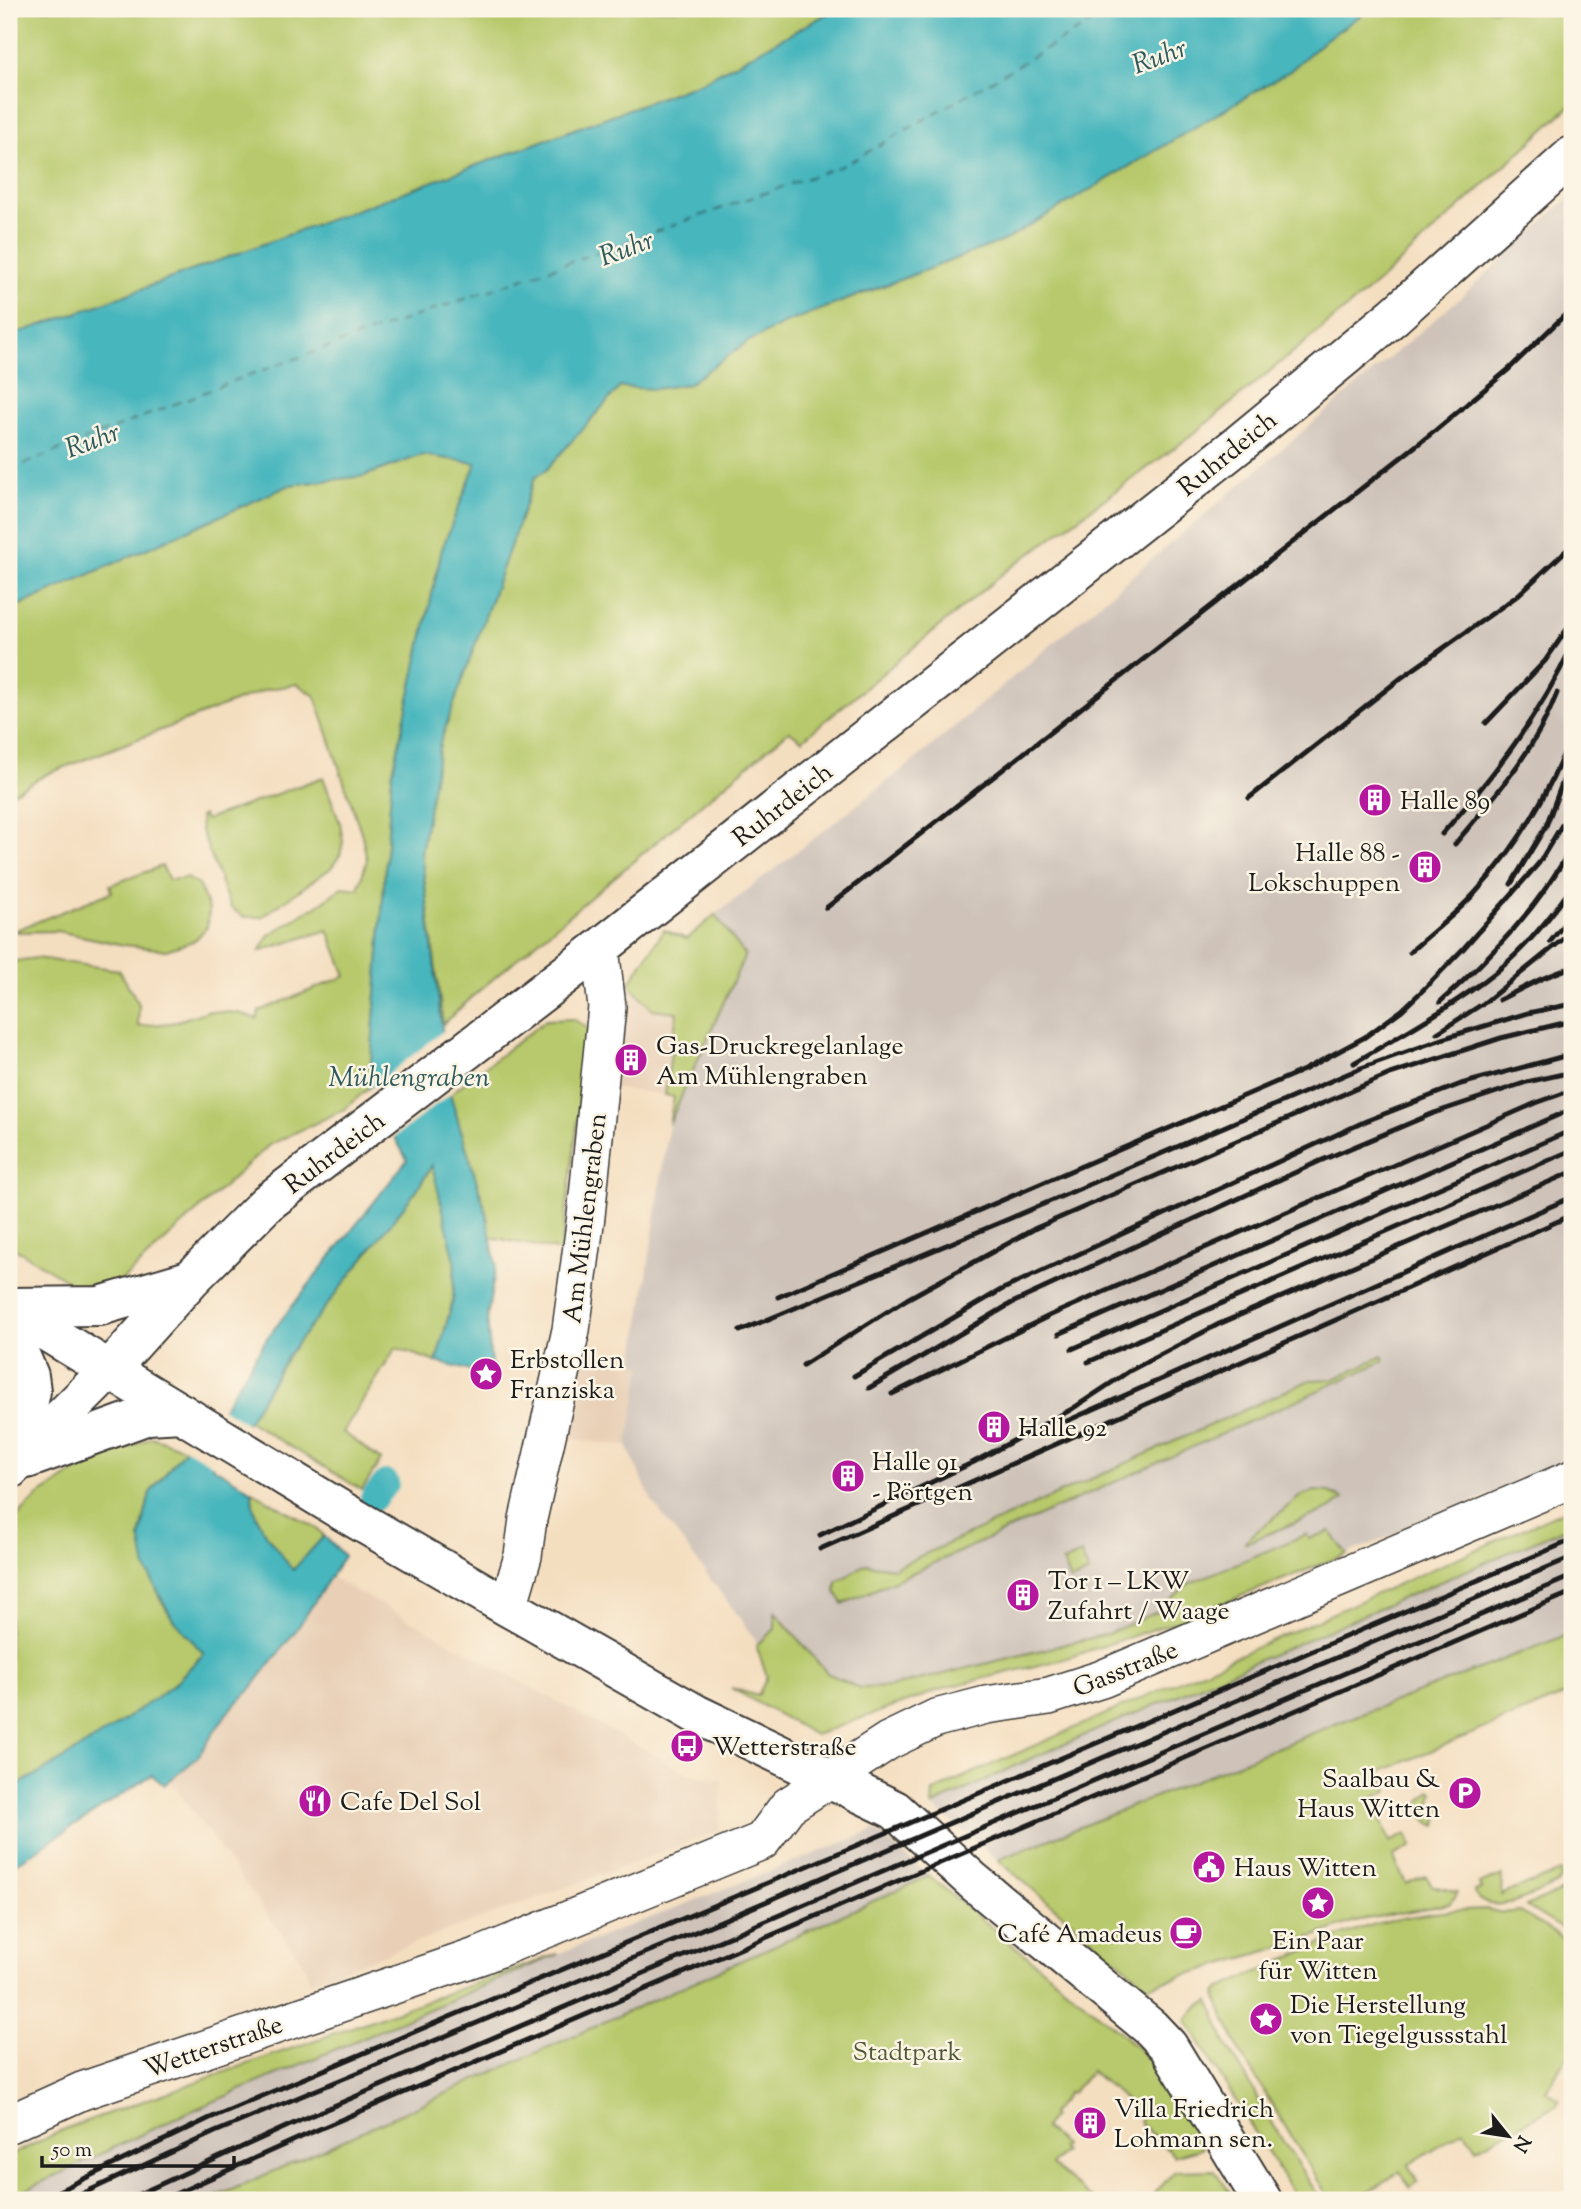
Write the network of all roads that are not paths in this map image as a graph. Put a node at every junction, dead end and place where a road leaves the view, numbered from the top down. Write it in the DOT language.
graph roads {
  1 [pos="1572,156"];
  2 [pos="600,948"];
  3 [pos="191,1279"];
  4 [pos="9,1308"];
  5 [pos="9,1329"];
  6 [pos="109,1370"];
  7 [pos="188,1418"];
  8 [pos="12,1466"];
  9 [pos="1572,1479"];
  10 [pos="508,1607"];
  11 [pos="831,1779"];
  12 [pos="9,2124"];
  13 [pos="1261,2197"];
  1 -- 2 [label="main road, Ruhrdeich"];
  2 -- 3 [label="main road, Ruhrdeich"];
  2 -- 10 [label="street, Am Mühlengraben"];
  3 -- 4 [label="main road"];
  3 -- 6 [label="main road, Ruhrdeich"];
  4 -- 6 [label="main road"];
  5 -- 8 [label="main road"];
  6 -- 7 [label="main road"];
  6 -- 8 [label="main road, Ruhrdeich"];
  7 -- 8 [label="main road"];
  7 -- 10 [label="main road"];
  9 -- 11 [label="street, Gasstraße"];
  10 -- 11 [label="main road"];
  11 -- 12 [label="street, Wetterstraße"];
  11 -- 13 [label="main road"];
}
